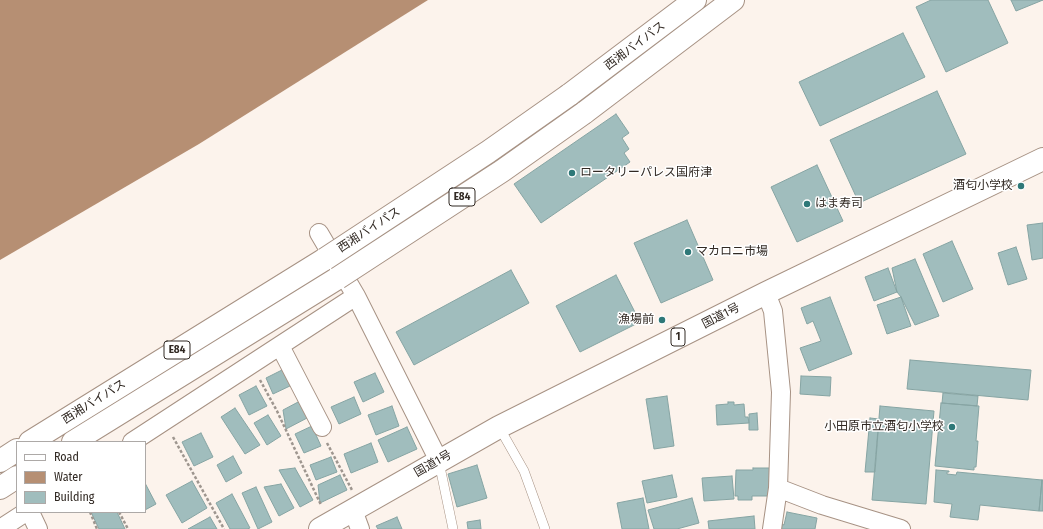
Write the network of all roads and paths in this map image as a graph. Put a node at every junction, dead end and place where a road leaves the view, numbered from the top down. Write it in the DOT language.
graph roads {
  1 [pos="695,0"];
  2 [pos="733,0"];
  3 [pos="1043,159"];
  4 [pos="319,233"];
  5 [pos="766,294"];
  6 [pos="356,296"];
  7 [pos="280,346"];
  8 [pos="251,364"];
  9 [pos="164,421"];
  10 [pos="322,427"];
  11 [pos="499,428"];
  12 [pos="32,441"];
  13 [pos="75,441"];
  14 [pos="134,441"];
  15 [pos="16,451"];
  16 [pos="0,461"];
  17 [pos="439,461"];
  18 [pos="16,478"];
  19 [pos="0,488"];
  20 [pos="778,488"];
  21 [pos="24,513"];
  22 [pos="30,513"];
  23 [pos="90,513"];
  24 [pos="120,513"];
  25 [pos="358,515"];
  26 [pos="325,526"];
  27 [pos="0,529"];
  28 [pos="38,529"];
  29 [pos="97,529"];
  30 [pos="128,529"];
  31 [pos="224,529"];
  32 [pos="453,529"];
  33 [pos="545,529"];
  34 [pos="772,529"];
  35 [pos="901,529"];
  1 -- 12 [label="highway, 西湘バイパス / E84, bridge"];
  2 -- 13 [label="highway, 西湘バイパス / E84, bridge"];
  3 -- 5 [label="highway, 国道1号 / 1"];
  4 -- 6 [label="street"];
  5 -- 11 [label="highway, 国道1号 / 1"];
  5 -- 20 [label="street"];
  6 -- 7 [label="street"];
  6 -- 17 [label="street"];
  7 -- 8 [label="street"];
  7 -- 10 [label="street"];
  8 -- 9 [label="street"];
  8 -- 26 [label="path"];
  9 -- 14 [label="street"];
  9 -- 31 [label="path"];
  10 -- 25 [label="path"];
  11 -- 17 [label="highway, 国道1号 / 1"];
  11 -- 33 [label="lane"];
  15 -- 16 [label="highway"];
  17 -- 25 [label="highway, 国道1号 / 1"];
  17 -- 32 [label="lane"];
  18 -- 19 [label="highway"];
  20 -- 34 [label="street"];
  20 -- 35 [label="street"];
  21 -- 27 [label="street"];
  22 -- 28 [label="street"];
  23 -- 29 [label="path"];
  24 -- 30 [label="path"];
  25 -- 26 [label="highway, 国道1号 / 1"];
}
